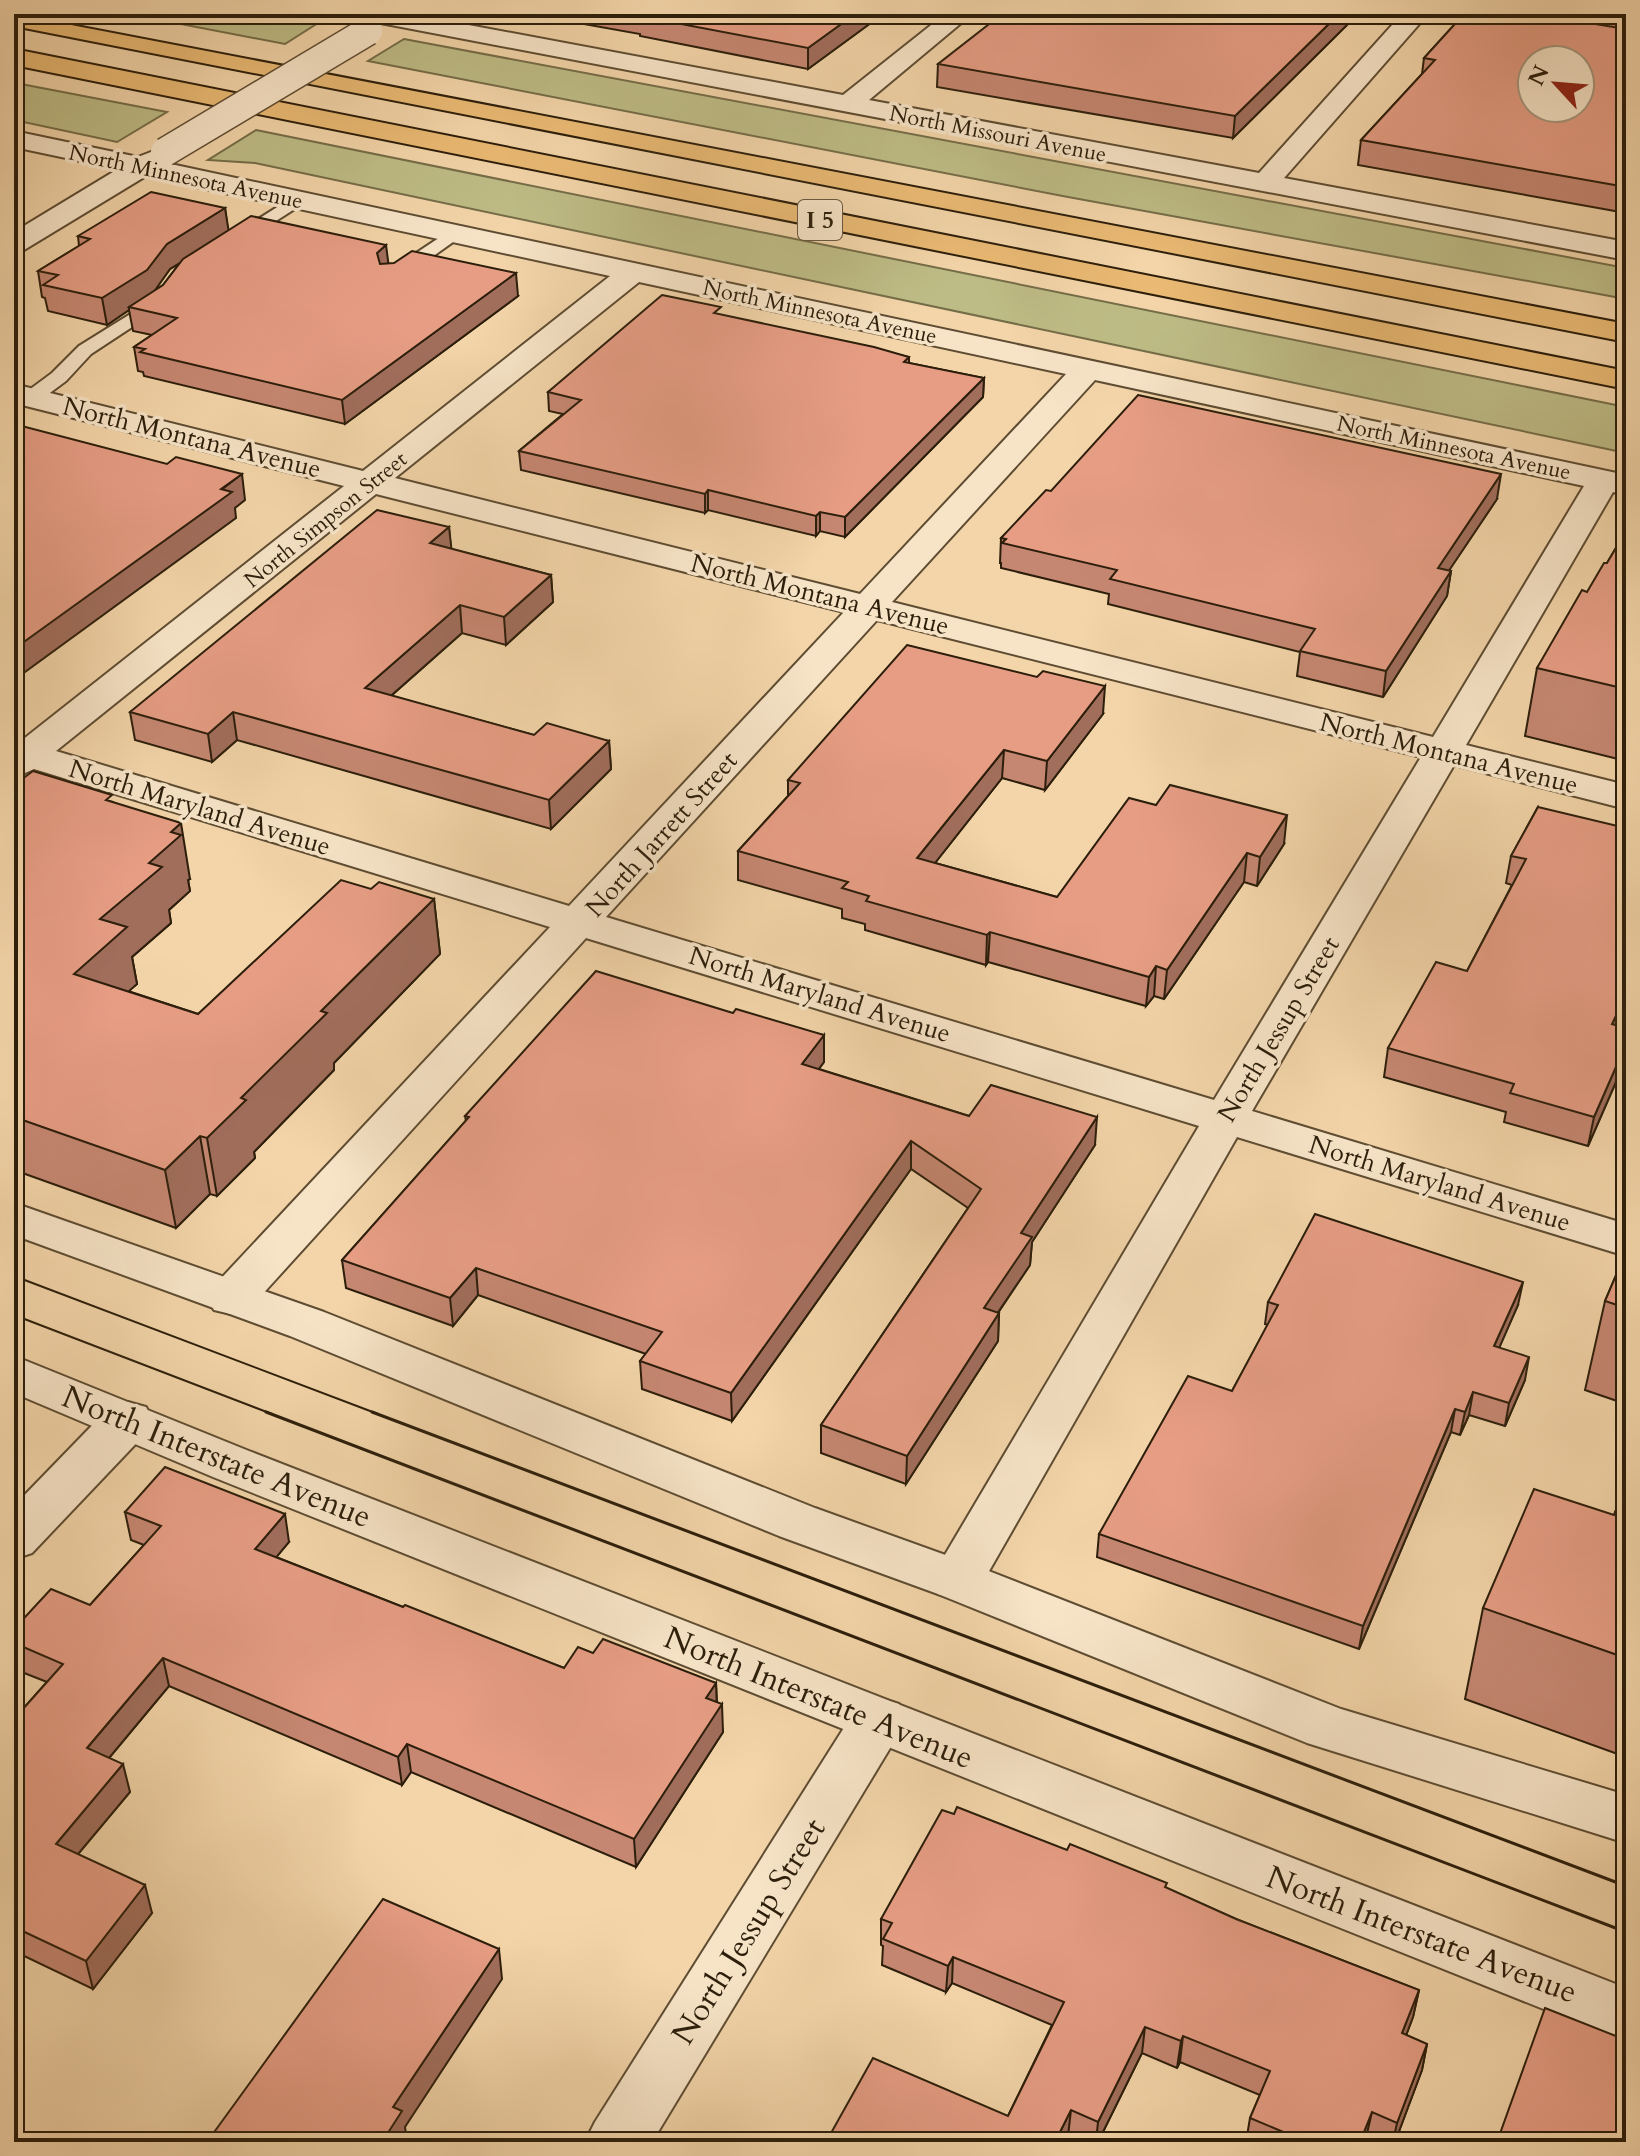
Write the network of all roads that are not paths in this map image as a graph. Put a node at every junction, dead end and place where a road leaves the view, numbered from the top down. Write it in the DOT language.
graph roads {
  1 [pos="960,14"];
  2 [pos="1416,14"];
  3 [pos="1450,14"];
  4 [pos="14,19"];
  5 [pos="381,19"];
  6 [pos="1626,43"];
  7 [pos="14,57"];
  8 [pos="847,105"];
  9 [pos="14,139"];
  10 [pos="154,159"];
  11 [pos="1265,183"];
  12 [pos="298,199"];
  13 [pos="454,233"];
  14 [pos="14,244"];
  15 [pos="218,251"];
  16 [pos="1626,251"];
  17 [pos="634,271"];
  18 [pos="388,280"];
  19 [pos="168,289"];
  20 [pos="1626,333"];
  21 [pos="1089,368"];
  22 [pos="1626,380"];
  23 [pos="23,395"];
  24 [pos="371,482"];
  25 [pos="1615,482"];
  26 [pos="868,606"];
  27 [pos="1442,751"];
  28 [pos="19,757"];
  29 [pos="1626,797"];
  30 [pos="581,921"];
  31 [pos="1226,1118"];
  32 [pos="14,1218"];
  33 [pos="1626,1240"];
  34 [pos="231,1298"];
  35 [pos="14,1373"];
  36 [pos="128,1420"];
  37 [pos="14,1539"];
  38 [pos="957,1580"];
  39 [pos="879,1720"];
  40 [pos="1626,1819"];
  41 [pos="1626,2015"];
  42 [pos="617,2142"];
  1 -- 8 [label="street"];
  2 -- 11 [label="street"];
  3 -- 6 [label="street"];
  4 -- 20 [label="highway, I 5"];
  5 -- 8 [label="street, North Missouri Avenue"];
  5 -- 10 [label="street, bridge"];
  7 -- 22 [label="highway, I 5"];
  8 -- 11 [label="street, North Missouri Avenue"];
  9 -- 10 [label="street, North Minnesota Avenue"];
  10 -- 12 [label="street, North Minnesota Avenue"];
  10 -- 14 [label="street"];
  11 -- 16 [label="street, North Missouri Avenue"];
  12 -- 13 [label="street, North Minnesota Avenue"];
  12 -- 15 [label="lane"];
  13 -- 17 [label="street, North Minnesota Avenue"];
  13 -- 18 [label="lane"];
  17 -- 21 [label="street, North Minnesota Avenue"];
  17 -- 24 [label="street, North Simpson Street"];
  19 -- 23 [label="lane"];
  21 -- 25 [label="street, North Minnesota Avenue"];
  21 -- 26 [label="street, North Jarrett Street"];
  23 -- 24 [label="street, North Montana Avenue"];
  24 -- 26 [label="street, North Montana Avenue"];
  24 -- 28 [label="street, North Simpson Street"];
  25 -- 27 [label="street, North Jessup Street"];
  26 -- 27 [label="street, North Montana Avenue"];
  26 -- 30 [label="street, North Jarrett Street"];
  27 -- 29 [label="street, North Montana Avenue"];
  27 -- 31 [label="street, North Jessup Street"];
  28 -- 30 [label="street, North Maryland Avenue"];
  30 -- 31 [label="street, North Maryland Avenue"];
  30 -- 34 [label="street, North Jarrett Street"];
  31 -- 33 [label="street, North Maryland Avenue"];
  31 -- 38 [label="street, North Jessup Street"];
  32 -- 34 [label="street"];
  34 -- 38 [label="street"];
  35 -- 36 [label="street, North Interstate Avenue"];
  36 -- 37 [label="street"];
  36 -- 39 [label="street, North Interstate Avenue"];
  38 -- 40 [label="street"];
  39 -- 41 [label="street, North Interstate Avenue"];
  39 -- 42 [label="street, North Jessup Street"];
}
